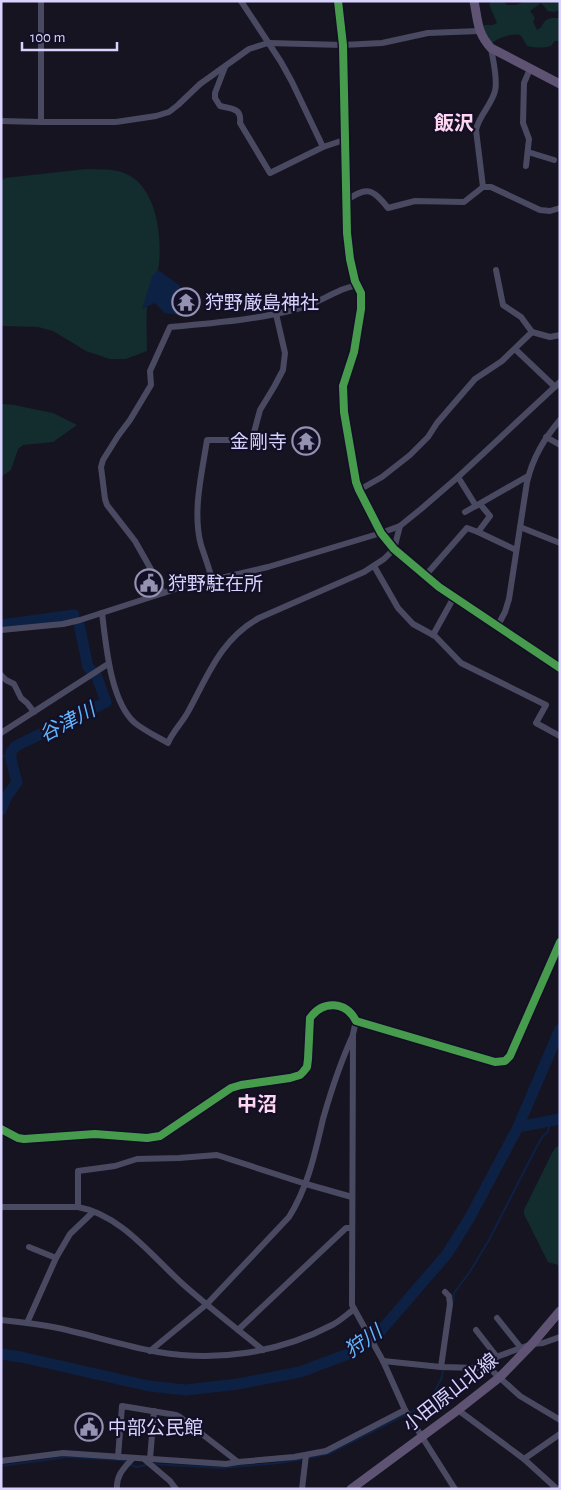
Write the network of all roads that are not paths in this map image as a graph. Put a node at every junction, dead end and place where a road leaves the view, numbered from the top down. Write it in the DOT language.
graph roads {
  1 [pos="41,1"];
  2 [pos="241,1"];
  3 [pos="338,1"];
  4 [pos="474,1"];
  5 [pos="480,31"];
  6 [pos="268,42"];
  7 [pos="343,45"];
  8 [pos="491,48"];
  9 [pos="225,66"];
  10 [pos="530,69"];
  11 [pos="560,84"];
  12 [pos="1,121"];
  13 [pos="41,122"];
  14 [pos="344,140"];
  15 [pos="323,147"];
  16 [pos="528,152"];
  17 [pos="554,160"];
  18 [pos="526,166"];
  19 [pos="484,187"];
  20 [pos="345,201"];
  21 [pos="560,208"];
  22 [pos="496,270"];
  23 [pos="358,286"];
  24 [pos="276,314"];
  25 [pos="532,332"];
  26 [pos="560,335"];
  27 [pos="514,350"];
  28 [pos="557,384"];
  29 [pos="560,420"];
  30 [pos="546,437"];
  31 [pos="560,446"];
  32 [pos="528,476"];
  33 [pos="458,477"];
  34 [pos="359,490"];
  35 [pos="478,505"];
  36 [pos="465,512"];
  37 [pos="400,526"];
  38 [pos="520,527"];
  39 [pos="478,532"];
  40 [pos="381,533"];
  41 [pos="559,540"];
  42 [pos="394,549"];
  43 [pos="516,550"];
  44 [pos="374,566"];
  45 [pos="426,576"];
  46 [pos="212,579"];
  47 [pos="163,593"];
  48 [pos="454,597"];
  49 [pos="102,613"];
  50 [pos="497,627"];
  51 [pos="1,630"];
  52 [pos="433,635"];
  53 [pos="108,664"];
  54 [pos="560,668"];
  55 [pos="1,675"];
  56 [pos="34,712"];
  57 [pos="1,733"];
  58 [pos="560,736"];
  59 [pos="560,942"];
  60 [pos="356,1021"];
  61 [pos="353,1034"];
  62 [pos="1,1129"];
  63 [pos="306,1184"];
  64 [pos="352,1198"];
  65 [pos="1,1207"];
  66 [pos="78,1207"];
  67 [pos="93,1212"];
  68 [pos="352,1228"];
  69 [pos="30,1247"];
  70 [pos="56,1258"];
  71 [pos="445,1292"];
  72 [pos="206,1304"];
  73 [pos="354,1310"];
  74 [pos="560,1311"];
  75 [pos="497,1318"];
  76 [pos="1,1320"];
  77 [pos="27,1323"];
  78 [pos="238,1330"];
  79 [pos="476,1330"];
  80 [pos="560,1337"];
  81 [pos="532,1344"];
  82 [pos="521,1348"];
  83 [pos="263,1350"];
  84 [pos="150,1351"];
  85 [pos="496,1357"];
  86 [pos="383,1361"];
  87 [pos="441,1367"];
  88 [pos="485,1367"];
  89 [pos="500,1377"];
  90 [pos="405,1410"];
  91 [pos="458,1410"];
  92 [pos="154,1411"];
  93 [pos="560,1420"];
  94 [pos="560,1434"];
  95 [pos="421,1436"];
  96 [pos="306,1455"];
  97 [pos="118,1457"];
  98 [pos="133,1458"];
  99 [pos="524,1458"];
  100 [pos="147,1459"];
  101 [pos="1,1461"];
  102 [pos="238,1462"];
  103 [pos="117,1489"];
  104 [pos="176,1489"];
  105 [pos="302,1489"];
  106 [pos="352,1489"];
  107 [pos="455,1489"];
  108 [pos="557,1489"];
  1 -- 13 [label="street"];
  2 -- 6 [label="street"];
  3 -- 7 [label="street"];
  4 -- 5 [label="main road"];
  5 -- 7 [label="street"];
  5 -- 8 [label="main road"];
  6 -- 7 [label="street"];
  6 -- 9 [label="street"];
  6 -- 15 [label="street"];
  7 -- 14 [label="street"];
  8 -- 10 [label="main road"];
  8 -- 19 [label="street"];
  9 -- 13 [label="street"];
  9 -- 15 [label="street"];
  10 -- 11 [label="main road"];
  10 -- 16 [label="street"];
  12 -- 13 [label="street"];
  14 -- 15 [label="street"];
  14 -- 20 [label="street"];
  16 -- 17 [label="street"];
  16 -- 18 [label="street"];
  19 -- 20 [label="street"];
  19 -- 21 [label="street"];
  20 -- 23 [label="street"];
  22 -- 25 [label="street"];
  23 -- 24 [label="street"];
  23 -- 34 [label="street"];
  24 -- 46 [label="street"];
  24 -- 47 [label="street"];
  25 -- 26 [label="street"];
  25 -- 27 [label="street"];
  27 -- 28 [label="street"];
  27 -- 34 [label="street"];
  28 -- 33 [label="street"];
  29 -- 30 [label="street"];
  30 -- 31 [label="street"];
  30 -- 32 [label="street"];
  32 -- 35 [label="street"];
  32 -- 38 [label="street"];
  33 -- 35 [label="street"];
  33 -- 37 [label="street"];
  34 -- 40 [label="street"];
  35 -- 36 [label="street"];
  35 -- 39 [label="street"];
  37 -- 40 [label="street"];
  37 -- 42 [label="street"];
  38 -- 41 [label="street"];
  38 -- 43 [label="street"];
  39 -- 43 [label="street"];
  39 -- 45 [label="street"];
  40 -- 42 [label="street"];
  40 -- 46 [label="street"];
  42 -- 44 [label="street"];
  42 -- 45 [label="street"];
  43 -- 50 [label="street"];
  44 -- 52 [label="street"];
  44 -- 53 [label="street"];
  45 -- 48 [label="street"];
  46 -- 47 [label="street"];
  47 -- 49 [label="street"];
  48 -- 50 [label="street"];
  48 -- 52 [label="street"];
  49 -- 51 [label="street"];
  49 -- 53 [label="street"];
  50 -- 54 [label="street"];
  52 -- 58 [label="street"];
  53 -- 56 [label="street"];
  55 -- 56 [label="street"];
  56 -- 57 [label="street"];
  59 -- 60 [label="street"];
  60 -- 61 [label="street"];
  60 -- 62 [label="street"];
  61 -- 63 [label="street"];
  61 -- 64 [label="street"];
  63 -- 64 [label="street"];
  63 -- 66 [label="street"];
  63 -- 72 [label="street"];
  64 -- 68 [label="street"];
  65 -- 66 [label="street"];
  66 -- 67 [label="street"];
  67 -- 70 [label="street"];
  67 -- 72 [label="street"];
  68 -- 73 [label="street"];
  68 -- 78 [label="street"];
  69 -- 70 [label="street"];
  70 -- 77 [label="street"];
  71 -- 87 [label="street"];
  72 -- 78 [label="street"];
  72 -- 84 [label="street"];
  73 -- 83 [label="street"];
  73 -- 86 [label="street"];
  74 -- 81 [label="main road, 小田原山北線"];
  75 -- 82 [label="street"];
  76 -- 77 [label="street"];
  77 -- 84 [label="street"];
  78 -- 83 [label="street"];
  79 -- 85 [label="street"];
  80 -- 81 [label="street"];
  81 -- 82 [label="street"];
  81 -- 89 [label="main road, 小田原山北線"];
  82 -- 85 [label="street"];
  83 -- 84 [label="street"];
  85 -- 88 [label="street"];
  86 -- 87 [label="street"];
  86 -- 90 [label="street"];
  87 -- 88 [label="street"];
  88 -- 89 [label="street"];
  89 -- 91 [label="main road, 小田原山北線"];
  89 -- 93 [label="street"];
  90 -- 95 [label="street"];
  90 -- 96 [label="street"];
  91 -- 95 [label="main road, 小田原山北線"];
  91 -- 99 [label="street"];
  92 -- 97 [label="street"];
  92 -- 100 [label="street"];
  92 -- 102 [label="street"];
  94 -- 99 [label="street"];
  95 -- 106 [label="main road, 小田原山北線"];
  95 -- 107 [label="street"];
  96 -- 102 [label="street"];
  96 -- 105 [label="street"];
  97 -- 98 [label="street"];
  97 -- 101 [label="street"];
  98 -- 100 [label="street"];
  98 -- 103 [label="street"];
  99 -- 108 [label="street"];
  100 -- 102 [label="street"];
  100 -- 104 [label="street"];
}
